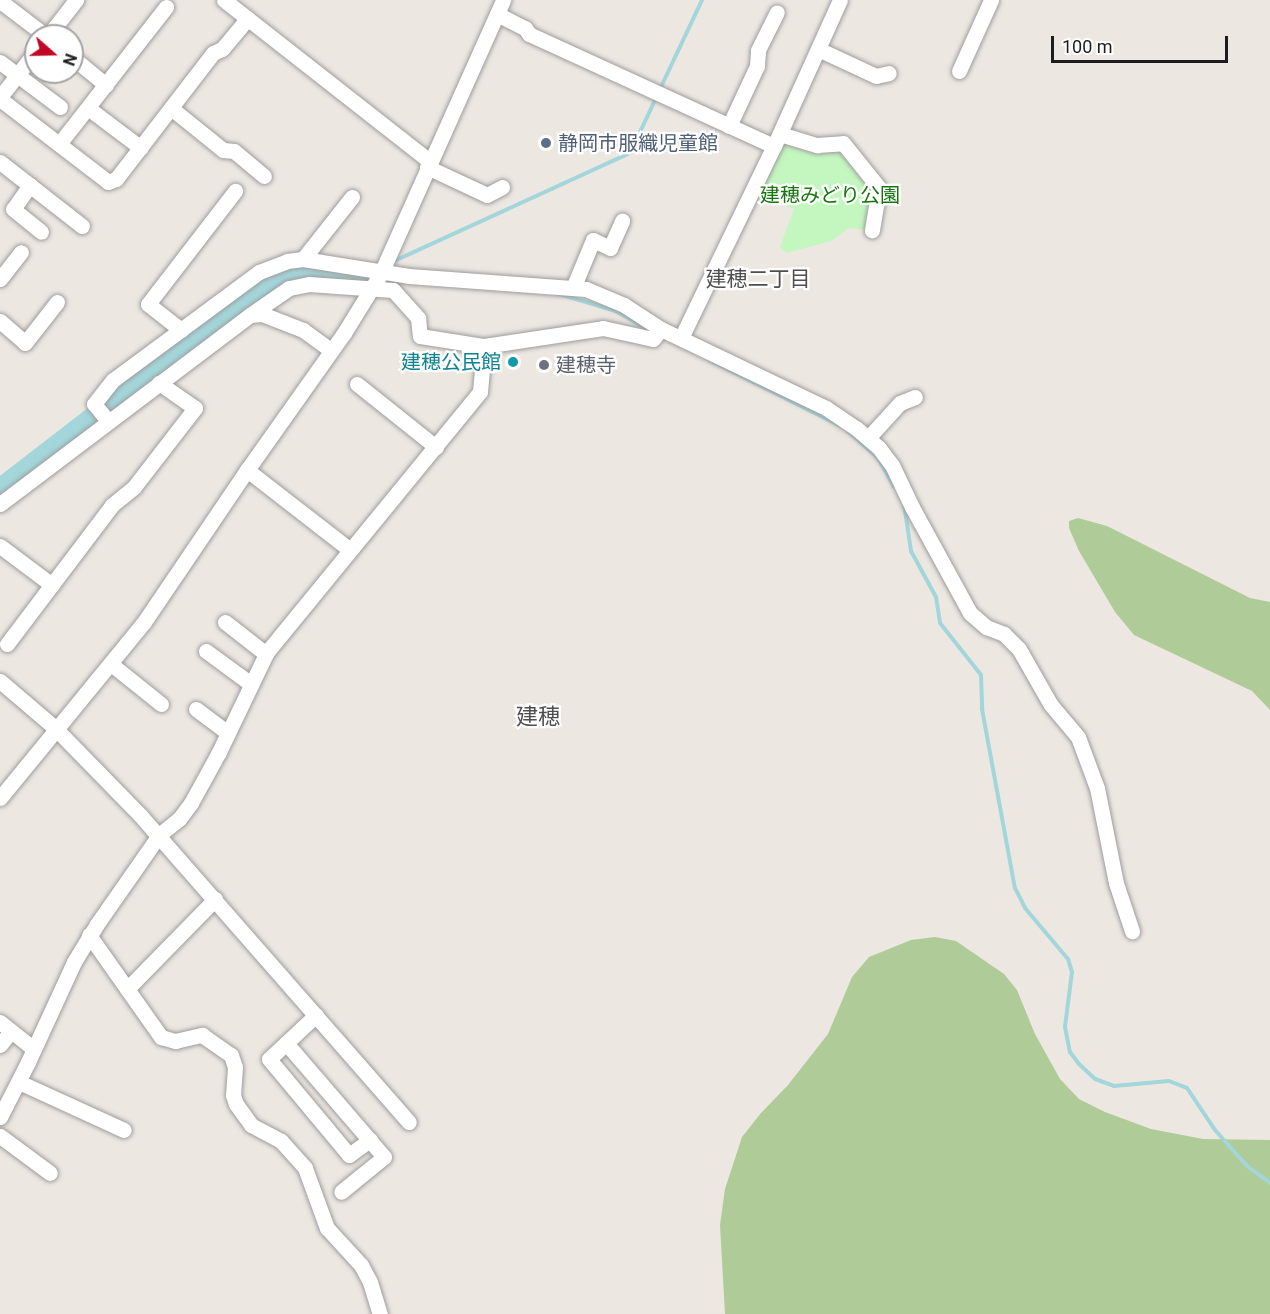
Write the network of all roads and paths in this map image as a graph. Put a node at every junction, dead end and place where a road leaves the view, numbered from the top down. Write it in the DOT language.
graph roads {
  1 [pos="76,0"];
  2 [pos="224,0"];
  3 [pos="840,0"];
  4 [pos="992,0"];
  5 [pos="0,1"];
  6 [pos="500,7"];
  7 [pos="166,8"];
  8 [pos="777,12"];
  9 [pos="248,18"];
  10 [pos="31,24"];
  11 [pos="57,24"];
  12 [pos="818,49"];
  13 [pos="0,62"];
  14 [pos="24,66"];
  15 [pos="84,67"];
  16 [pos="959,71"];
  17 [pos="890,72"];
  18 [pos="17,75"];
  19 [pos="106,85"];
  20 [pos="0,98"];
  21 [pos="60,107"];
  22 [pos="88,108"];
  23 [pos="171,108"];
  24 [pos="729,126"];
  25 [pos="777,140"];
  26 [pos="59,144"];
  27 [pos="141,148"];
  28 [pos="0,162"];
  29 [pos="428,164"];
  30 [pos="264,176"];
  31 [pos="30,186"];
  32 [pos="502,187"];
  33 [pos="235,191"];
  34 [pos="352,197"];
  35 [pos="622,221"];
  36 [pos="82,226"];
  37 [pos="872,230"];
  38 [pos="41,232"];
  39 [pos="21,252"];
  40 [pos="303,259"];
  41 [pos="381,273"];
  42 [pos="0,279"];
  43 [pos="372,288"];
  44 [pos="573,288"];
  45 [pos="57,302"];
  46 [pos="250,315"];
  47 [pos="0,321"];
  48 [pos="661,329"];
  49 [pos="181,330"];
  50 [pos="681,338"];
  51 [pos="484,346"];
  52 [pos="331,350"];
  53 [pos="159,383"];
  54 [pos="357,384"];
  55 [pos="915,398"];
  56 [pos="108,421"];
  57 [pos="868,438"];
  58 [pos="436,447"];
  59 [pos="247,470"];
  60 [pos="0,504"];
  61 [pos="0,546"];
  62 [pos="350,550"];
  63 [pos="52,585"];
  64 [pos="225,622"];
  65 [pos="7,644"];
  66 [pos="206,651"];
  67 [pos="266,654"];
  68 [pos="111,664"];
  69 [pos="0,681"];
  70 [pos="250,684"];
  71 [pos="161,704"];
  72 [pos="196,709"];
  73 [pos="55,728"];
  74 [pos="228,733"];
  75 [pos="0,798"];
  76 [pos="159,835"];
  77 [pos="215,899"];
  78 [pos="1132,931"];
  79 [pos="89,935"];
  80 [pos="127,989"];
  81 [pos="316,1015"];
  82 [pos="5,1026"];
  83 [pos="286,1043"];
  84 [pos="0,1044"];
  85 [pos="34,1049"];
  86 [pos="18,1082"];
  87 [pos="0,1117"];
  88 [pos="409,1122"];
  89 [pos="124,1130"];
  90 [pos="0,1136"];
  91 [pos="370,1140"];
  92 [pos="50,1173"];
  93 [pos="341,1192"];
  94 [pos="380,1314"];
  1 -- 11 [label="street"];
  2 -- 9 [label="street"];
  3 -- 12 [label="street"];
  4 -- 16 [label="street"];
  5 -- 10 [label="street"];
  6 -- 24 [label="street"];
  6 -- 29 [label="street"];
  7 -- 19 [label="street"];
  8 -- 24 [label="street"];
  9 -- 23 [label="street"];
  9 -- 29 [label="street"];
  12 -- 17 [label="street"];
  12 -- 25 [label="street"];
  13 -- 18 [label="street"];
  14 -- 18 [label="street"];
  15 -- 19 [label="street"];
  18 -- 20 [label="street"];
  18 -- 21 [label="street"];
  19 -- 22 [label="street"];
  20 -- 26 [label="street"];
  22 -- 26 [label="street"];
  22 -- 27 [label="street"];
  23 -- 27 [label="street"];
  23 -- 30 [label="street"];
  24 -- 25 [label="street"];
  25 -- 37 [label="street"];
  25 -- 50 [label="street"];
  26 -- 27 [label="street"];
  28 -- 31 [label="street"];
  29 -- 32 [label="street"];
  29 -- 41 [label="street"];
  31 -- 36 [label="street"];
  31 -- 38 [label="street"];
  33 -- 49 [label="street"];
  34 -- 40 [label="street"];
  35 -- 44 [label="street"];
  39 -- 42 [label="street"];
  40 -- 41 [label="street"];
  40 -- 49 [label="street"];
  41 -- 43 [label="street"];
  41 -- 44 [label="street"];
  43 -- 46 [label="street"];
  43 -- 51 [label="street"];
  43 -- 52 [label="street"];
  44 -- 48 [label="street"];
  45 -- 47 [label="street"];
  46 -- 52 [label="street"];
  46 -- 53 [label="street"];
  48 -- 50 [label="street"];
  48 -- 51 [label="street"];
  49 -- 56 [label="street"];
  50 -- 57 [label="street"];
  51 -- 58 [label="street"];
  52 -- 59 [label="street"];
  53 -- 56 [label="street"];
  53 -- 63 [label="street"];
  54 -- 58 [label="street"];
  55 -- 57 [label="street"];
  56 -- 60 [label="street"];
  57 -- 78 [label="street"];
  58 -- 62 [label="street"];
  59 -- 62 [label="street"];
  59 -- 68 [label="street"];
  61 -- 63 [label="street"];
  62 -- 67 [label="street"];
  63 -- 65 [label="street"];
  64 -- 67 [label="street"];
  66 -- 70 [label="street"];
  67 -- 70 [label="street"];
  68 -- 71 [label="street"];
  68 -- 73 [label="street"];
  69 -- 73 [label="street"];
  70 -- 74 [label="street"];
  72 -- 74 [label="street"];
  73 -- 75 [label="street"];
  73 -- 76 [label="street"];
  74 -- 76 [label="street"];
  76 -- 77 [label="street"];
  76 -- 79 [label="street"];
  77 -- 80 [label="street"];
  77 -- 81 [label="street"];
  79 -- 80 [label="street"];
  79 -- 85 [label="street"];
  80 -- 94 [label="street"];
  81 -- 83 [label="street"];
  81 -- 88 [label="street"];
  82 -- 84 [label="street"];
  82 -- 85 [label="street"];
  83 -- 91 [label="street"];
  83 -- 91 [label="street"];
  85 -- 86 [label="street"];
  86 -- 87 [label="street"];
  86 -- 89 [label="street"];
  90 -- 92 [label="street"];
  91 -- 93 [label="street"];
}
